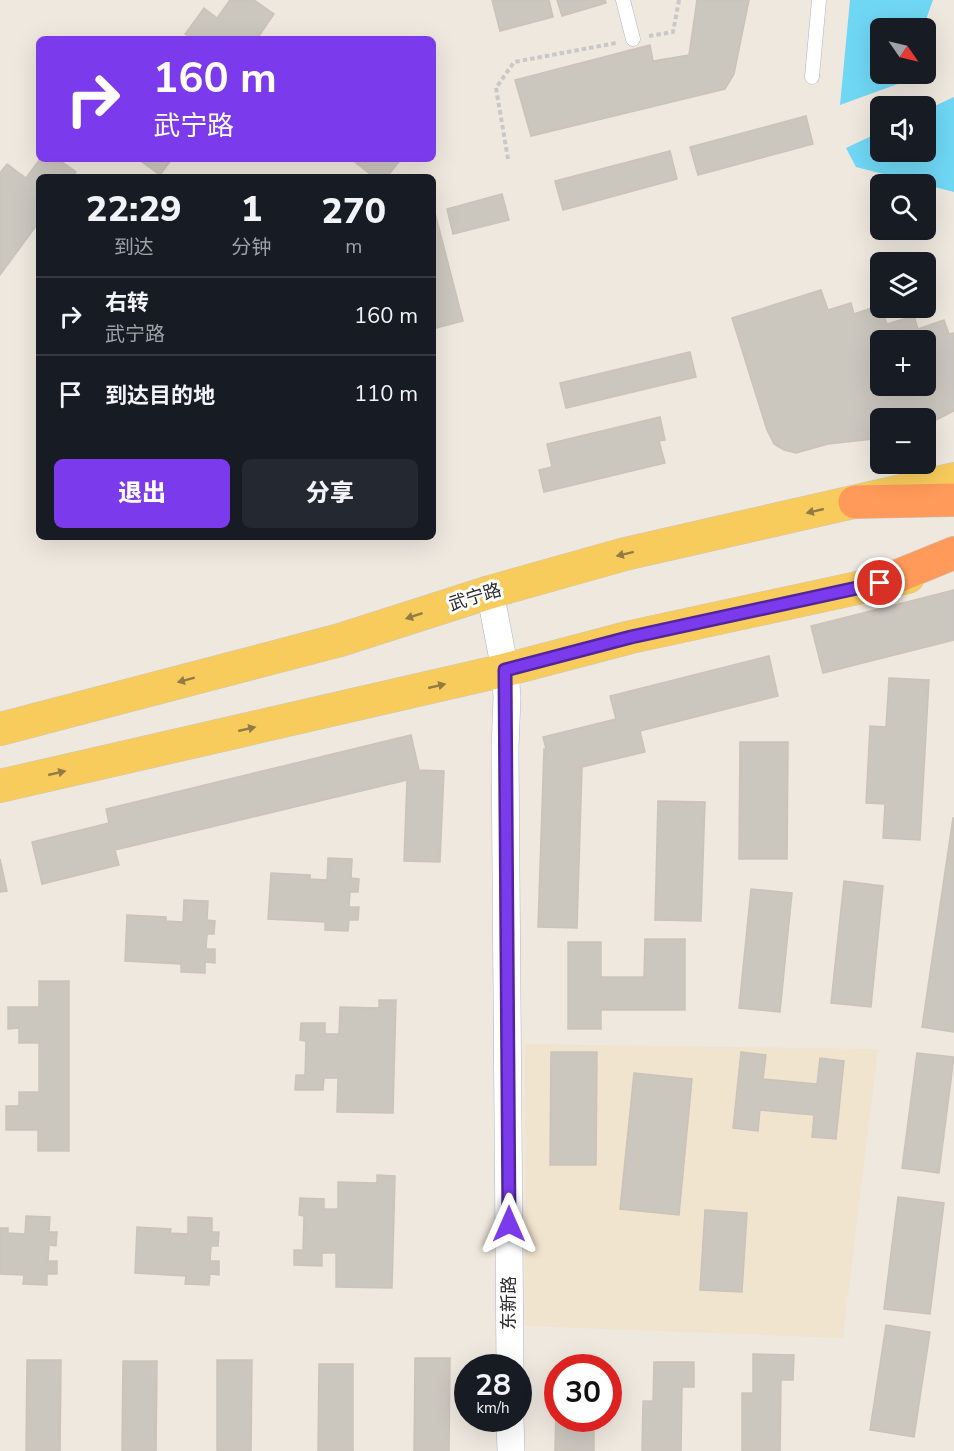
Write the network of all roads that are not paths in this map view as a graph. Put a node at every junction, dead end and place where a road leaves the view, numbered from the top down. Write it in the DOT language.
graph roads {
  1 [pos="623,0"];
  2 [pos="819,0"];
  3 [pos="633,39"];
  4 [pos="812,77"];
  5 [pos="954,479"];
  6 [pos="954,500"];
  7 [pos="855,502"];
  8 [pos="954,552"];
  9 [pos="954,567"];
  10 [pos="880,583"];
  11 [pos="490,592"];
  12 [pos="505,670"];
  13 [pos="0,729"];
  14 [pos="0,786"];
  15 [pos="510,1354"];
  16 [pos="510,1432"];
  17 [pos="511,1451"];
  1 -- 3 [label="lane"];
  2 -- 4 [label="lane"];
  5 -- 7 [label="main road, 武宁路"];
  6 -- 7 [label="highway"];
  7 -- 11 [label="main road, 武宁路, one-way"];
  8 -- 10 [label="highway"];
  9 -- 10 [label="main road"];
  10 -- 12 [label="main road"];
  11 -- 12 [label="street, 东新路"];
  11 -- 13 [label="main road, 武宁路, one-way"];
  14 -- 12 [label="main road, one-way"];
  12 -- 15 [label="street, 东新路"];
  16 -- 17 [label="street"];
}
